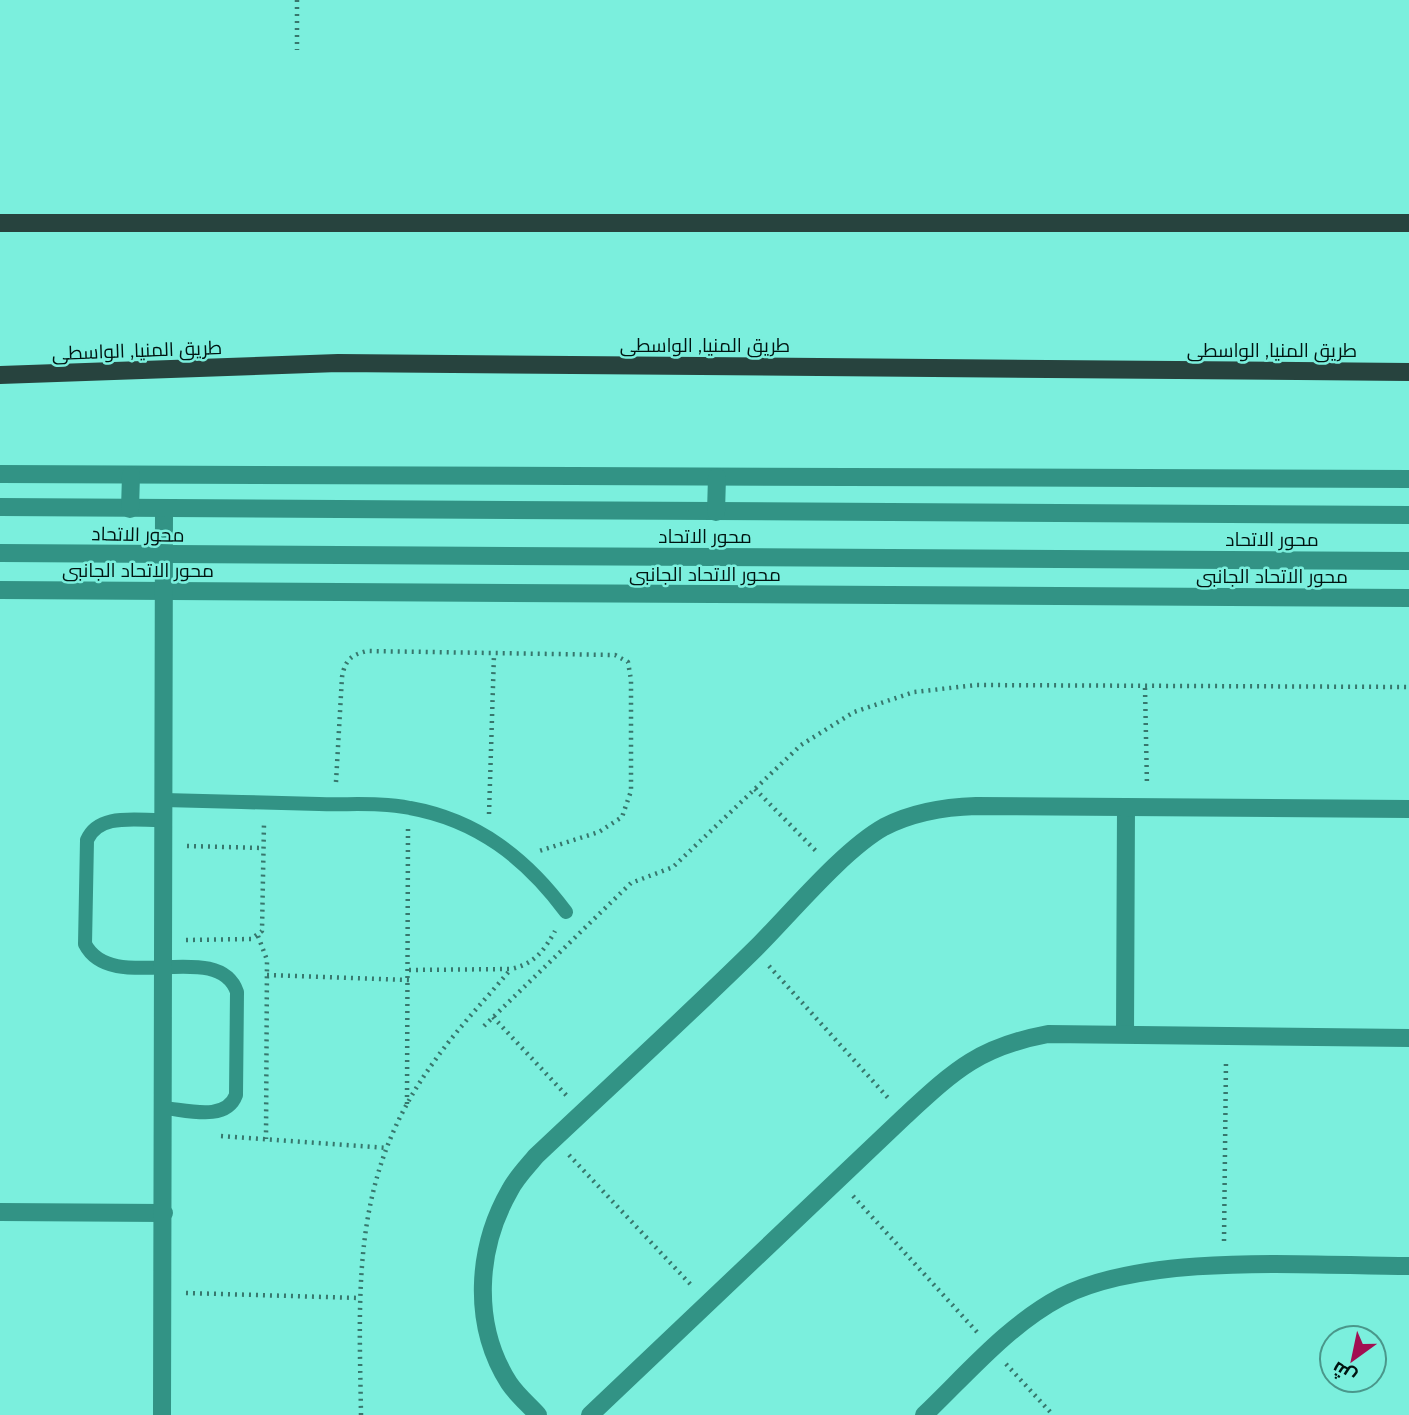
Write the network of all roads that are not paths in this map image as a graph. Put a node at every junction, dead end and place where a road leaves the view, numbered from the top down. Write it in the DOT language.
graph roads {
  1 [pos="0,223"];
  2 [pos="1409,223"];
  3 [pos="1409,372"];
  4 [pos="0,375"];
  5 [pos="0,474"];
  6 [pos="131,475"];
  7 [pos="717,477"];
  8 [pos="1409,479"];
  9 [pos="0,507"];
  10 [pos="130,509"];
  11 [pos="164,509"];
  12 [pos="716,512"];
  13 [pos="1409,515"];
  14 [pos="0,553"];
  15 [pos="164,556"];
  16 [pos="1409,561"];
  17 [pos="0,590"];
  18 [pos="164,591"];
  19 [pos="1409,597"];
  20 [pos="164,800"];
  21 [pos="1126,807"];
  22 [pos="1409,809"];
  23 [pos="164,820"];
  24 [pos="566,912"];
  25 [pos="164,967"];
  26 [pos="1125,1033"];
  27 [pos="1409,1038"];
  28 [pos="164,1108"];
  29 [pos="0,1212"];
  30 [pos="164,1213"];
  31 [pos="1409,1265"];
  32 [pos="162,1415"];
  33 [pos="538,1415"];
  34 [pos="590,1415"];
  35 [pos="924,1415"];
  1 -- 2 [label="main road"];
  3 -- 4 [label="main road, طريق المنيا, الواسطى"];
  5 -- 6 [label="street"];
  6 -- 7 [label="street"];
  6 -- 10 [label="street"];
  7 -- 8 [label="street"];
  7 -- 12 [label="street"];
  9 -- 10 [label="street, محور الاتحاد"];
  10 -- 11 [label="street, محور الاتحاد"];
  11 -- 12 [label="street, محور الاتحاد"];
  11 -- 15 [label="street"];
  12 -- 13 [label="street, محور الاتحاد"];
  14 -- 15 [label="street, محور الاتحاد"];
  15 -- 16 [label="street, محور الاتحاد"];
  15 -- 18 [label="street"];
  17 -- 18 [label="street, محور الاتحاد الجانبى"];
  18 -- 19 [label="street, محور الاتحاد الجانبى"];
  18 -- 20 [label="street"];
  20 -- 23 [label="street"];
  20 -- 24 [label="lane"];
  21 -- 22 [label="street"];
  21 -- 26 [label="street"];
  21 -- 33 [label="street"];
  23 -- 25 [label="street"];
  23 -- 25 [label="lane"];
  25 -- 28 [label="street"];
  25 -- 28 [label="lane"];
  26 -- 27 [label="street"];
  26 -- 34 [label="street"];
  28 -- 30 [label="street"];
  29 -- 30 [label="street"];
  30 -- 32 [label="street"];
  31 -- 35 [label="street"];
}
